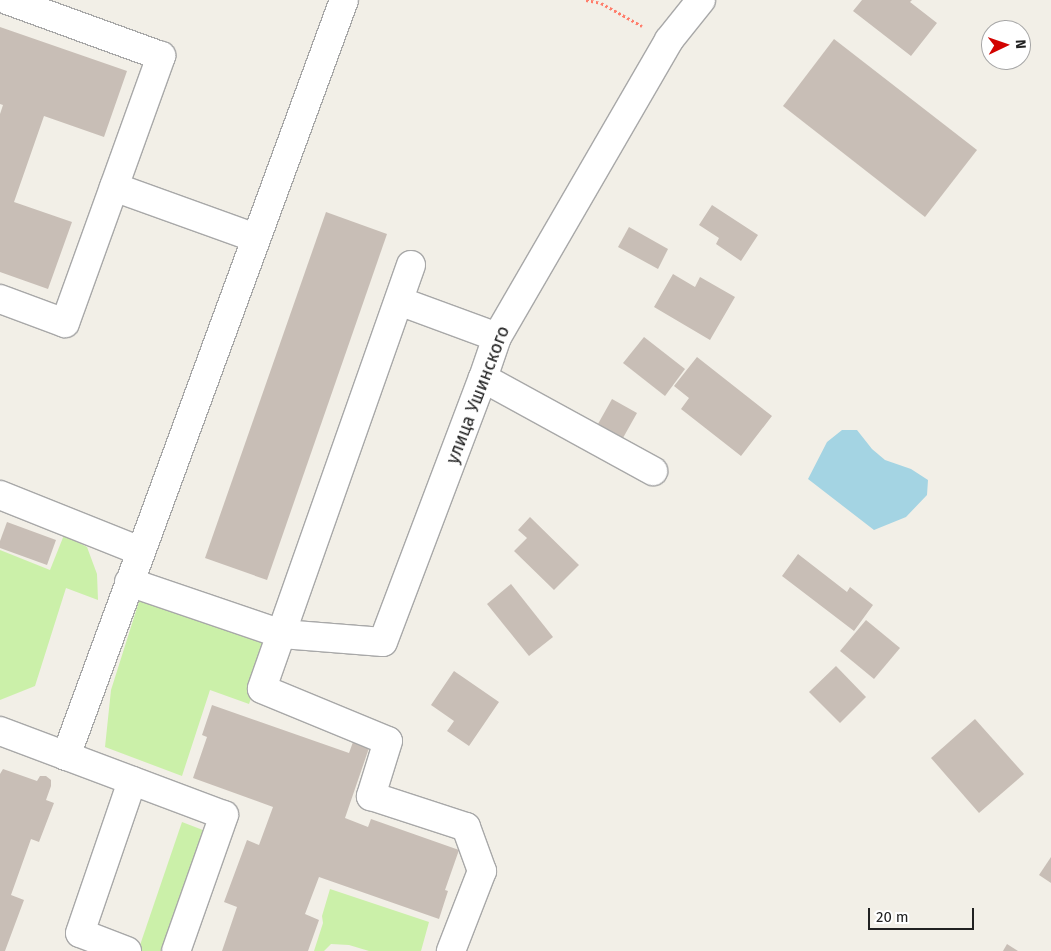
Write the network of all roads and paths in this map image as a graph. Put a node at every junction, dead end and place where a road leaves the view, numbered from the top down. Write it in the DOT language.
graph roads {
  1 [pos="7,0"];
  2 [pos="344,0"];
  3 [pos="586,0"];
  4 [pos="701,0"];
  5 [pos="669,40"];
  6 [pos="114,187"];
  7 [pos="256,238"];
  8 [pos="412,265"];
  9 [pos="0,299"];
  10 [pos="399,300"];
  11 [pos="497,337"];
  12 [pos="483,378"];
  13 [pos="653,471"];
  14 [pos="0,494"];
  15 [pos="140,551"];
  16 [pos="129,582"];
  17 [pos="282,634"];
  18 [pos="0,732"];
  19 [pos="66,756"];
  20 [pos="132,781"];
  21 [pos="127,951"];
  22 [pos="176,951"];
  23 [pos="451,951"];
  1 -- 6 [label="street"];
  2 -- 7 [label="street"];
  3 -- 5 [label="path"];
  4 -- 5 [label="street, улица Ушинского"];
  5 -- 11 [label="street, улица Ушинского"];
  6 -- 7 [label="street"];
  6 -- 9 [label="street"];
  7 -- 15 [label="street"];
  8 -- 10 [label="street"];
  10 -- 11 [label="street"];
  10 -- 17 [label="street"];
  11 -- 12 [label="street, улица Ушинского"];
  12 -- 13 [label="street"];
  12 -- 17 [label="street, улица Ушинского"];
  14 -- 15 [label="street"];
  15 -- 16 [label="street"];
  16 -- 17 [label="street"];
  16 -- 19 [label="street"];
  17 -- 23 [label="street"];
  18 -- 19 [label="street"];
  19 -- 20 [label="street"];
  20 -- 21 [label="street"];
  20 -- 22 [label="street"];
}
